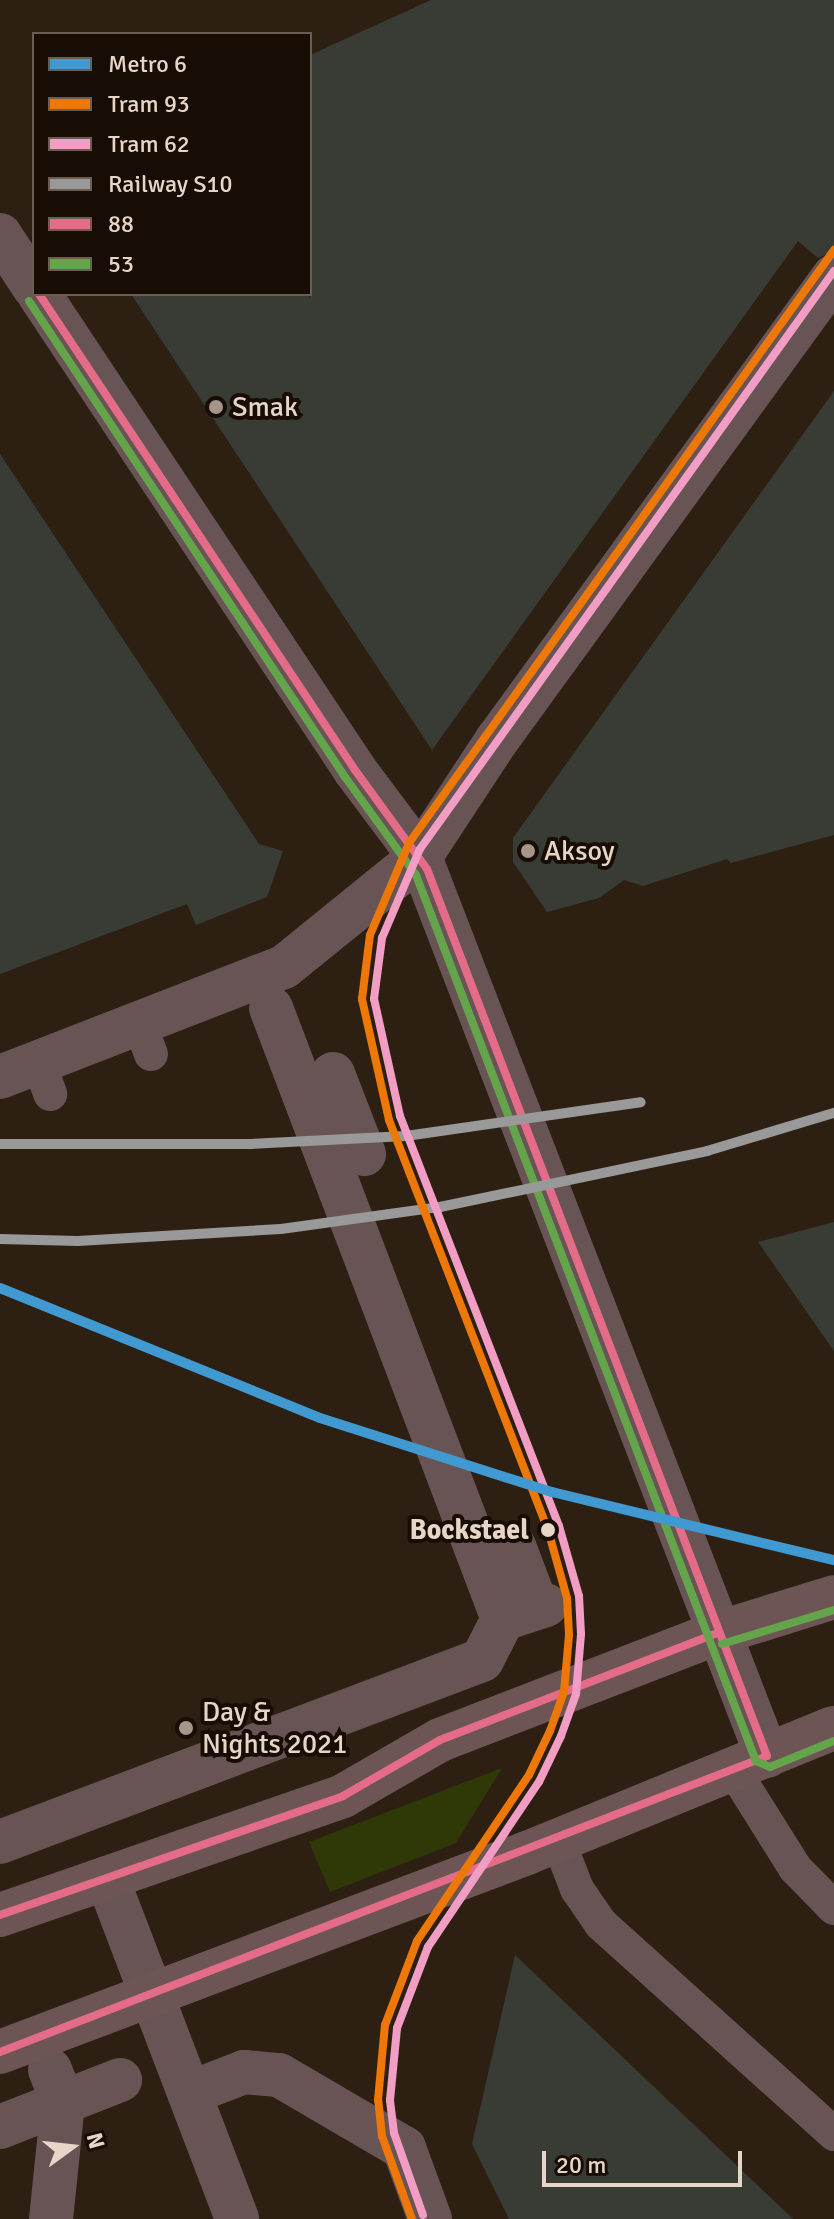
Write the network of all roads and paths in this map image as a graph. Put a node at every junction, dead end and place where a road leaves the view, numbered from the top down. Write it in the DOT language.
graph roads {
  1 [pos="0,235"];
  2 [pos="834,276"];
  3 [pos="32,284"];
  4 [pos="40,296"];
  5 [pos="408,842"];
  6 [pos="271,1008"];
  7 [pos="329,1076"];
  8 [pos="30,1078"];
  9 [pos="364,1154"];
  10 [pos="514,1546"];
  11 [pos="834,1597"];
  12 [pos="529,1610"];
  13 [pos="718,1633"];
  14 [pos="834,1728"];
  15 [pos="750,1763"];
  16 [pos="558,1840"];
  17 [pos="0,1842"];
  18 [pos="107,1878"];
  19 [pos="834,1908"];
  20 [pos="0,1915"];
  21 [pos="154,1994"];
  22 [pos="0,2052"];
  23 [pos="120,2080"];
  24 [pos="56,2086"];
  25 [pos="192,2092"];
  26 [pos="0,2127"];
  27 [pos="834,2134"];
  28 [pos="51,2219"];
  29 [pos="237,2219"];
  30 [pos="430,2219"];
  1 -- 3 [label="street"];
  2 -- 5 [label="street"];
  4 -- 5 [label="street"];
  5 -- 8 [label="street"];
  5 -- 13 [label="street"];
  6 -- 7 [label="street"];
  7 -- 9 [label="street"];
  7 -- 12 [label="street"];
  10 -- 12 [label="street"];
  11 -- 13 [label="main road"];
  12 -- 17 [label="street"];
  13 -- 15 [label="street"];
  13 -- 18 [label="main road"];
  14 -- 15 [label="main road"];
  15 -- 16 [label="main road"];
  15 -- 19 [label="lane"];
  16 -- 21 [label="main road"];
  16 -- 27 [label="lane"];
  18 -- 20 [label="main road"];
  18 -- 21 [label="street"];
  21 -- 22 [label="main road"];
  21 -- 25 [label="street"];
  23 -- 24 [label="street"];
  24 -- 26 [label="street"];
  24 -- 28 [label="street"];
  25 -- 29 [label="street"];
  25 -- 30 [label="street"];
}
